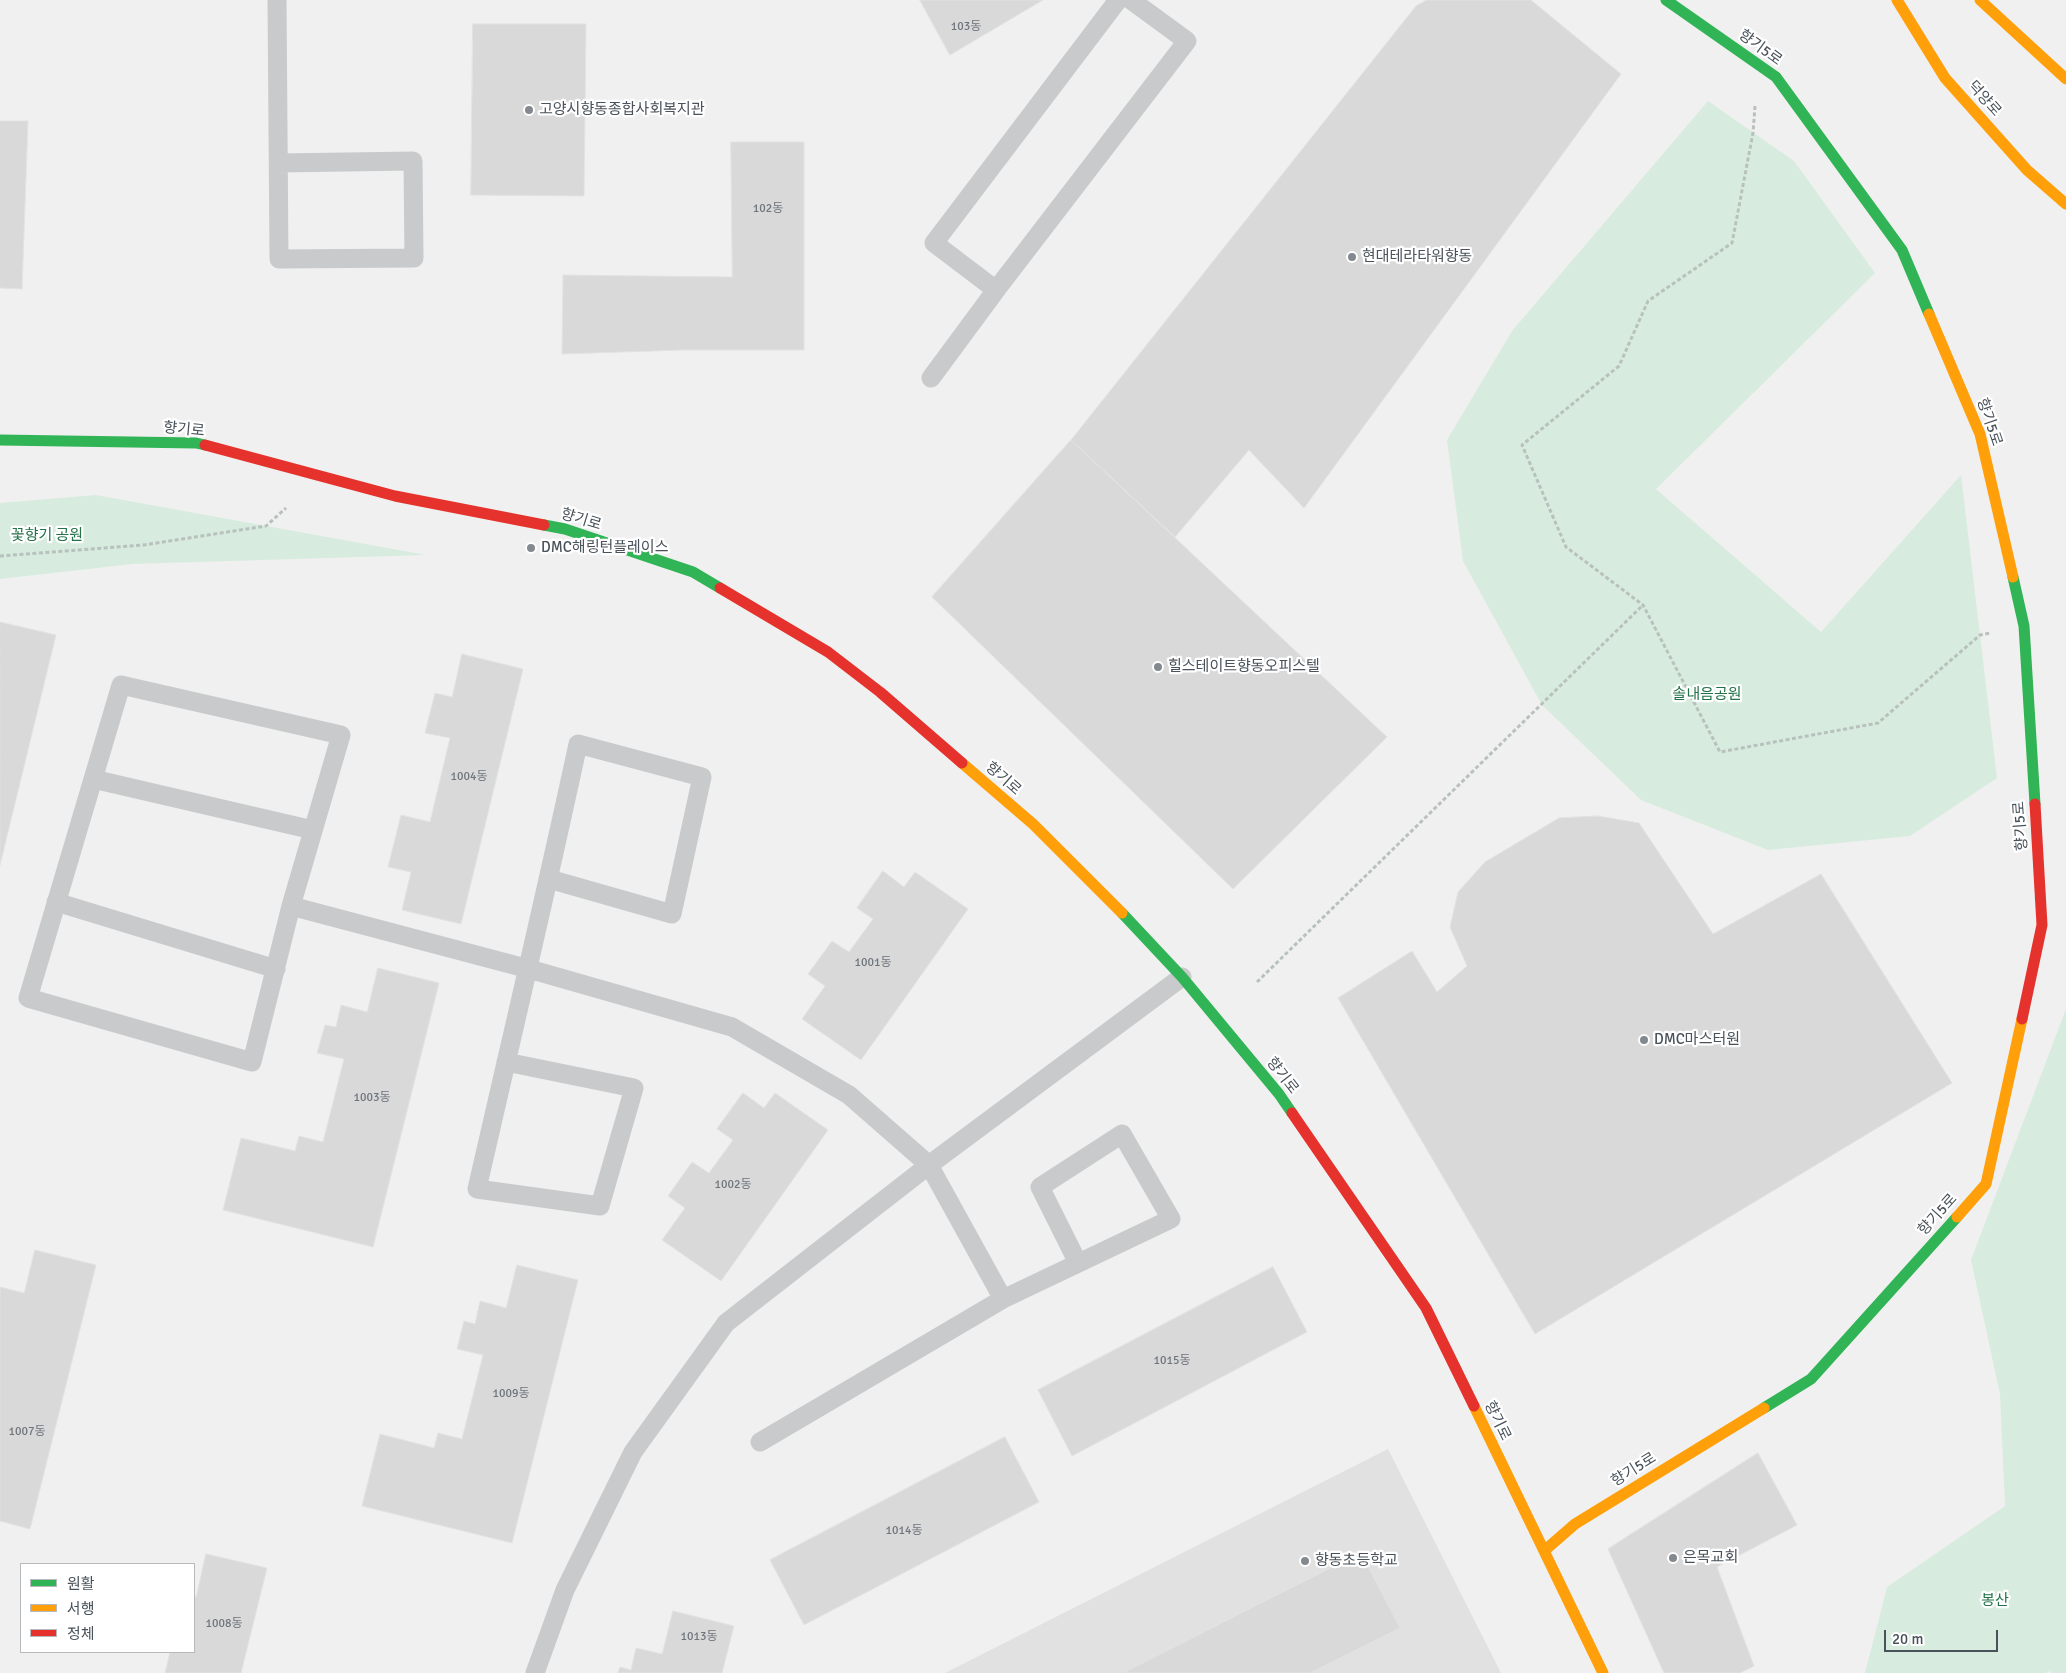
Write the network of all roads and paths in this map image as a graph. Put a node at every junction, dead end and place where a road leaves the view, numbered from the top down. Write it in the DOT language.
graph roads {
  1 [pos="277,0"];
  2 [pos="1118,0"];
  3 [pos="1131,0"];
  4 [pos="1666,0"];
  5 [pos="1897,0"];
  6 [pos="1980,0"];
  7 [pos="1757,63"];
  8 [pos="2066,80"];
  9 [pos="279,163"];
  10 [pos="2066,204"];
  11 [pos="996,290"];
  12 [pos="931,378"];
  13 [pos="0,440"];
  14 [pos="286,508"];
  15 [pos="0,556"];
  16 [pos="1643,605"];
  17 [pos="2024,626"];
  18 [pos="93,779"];
  19 [pos="313,830"];
  20 [pos="549,879"];
  21 [pos="56,902"];
  22 [pos="291,906"];
  23 [pos="276,969"];
  24 [pos="529,969"];
  25 [pos="1182,977"];
  26 [pos="1257,982"];
  27 [pos="506,1062"];
  28 [pos="929,1165"];
  29 [pos="1078,1263"];
  30 [pos="1003,1299"];
  31 [pos="760,1442"];
  32 [pos="1544,1550"];
  33 [pos="536,1673"];
  34 [pos="1603,1673"];
  1 -- 9 [label="lane"];
  2 -- 11 [label="lane"];
  3 -- 11 [label="lane"];
  4 -- 7 [label="main road, 향기5로"];
  5 -- 10 [label="main road, 덕양로"];
  6 -- 8 [label="main road"];
  7 -- 16 [label="path"];
  7 -- 17 [label="main road, 향기5로"];
  9 -- 9 [label="lane"];
  11 -- 12 [label="lane"];
  13 -- 25 [label="main road, 향기로"];
  14 -- 15 [label="path"];
  16 -- 17 [label="path"];
  16 -- 26 [label="path"];
  17 -- 32 [label="main road, 향기5로"];
  18 -- 19 [label="lane"];
  18 -- 19 [label="lane"];
  18 -- 21 [label="lane"];
  19 -- 22 [label="lane"];
  20 -- 20 [label="lane"];
  20 -- 24 [label="lane"];
  21 -- 23 [label="lane"];
  21 -- 23 [label="lane"];
  22 -- 23 [label="lane"];
  22 -- 24 [label="lane"];
  24 -- 27 [label="lane"];
  24 -- 28 [label="lane"];
  25 -- 28 [label="lane"];
  25 -- 32 [label="main road, 향기로"];
  27 -- 27 [label="lane"];
  28 -- 30 [label="lane"];
  28 -- 33 [label="lane"];
  29 -- 29 [label="lane"];
  29 -- 30 [label="lane"];
  30 -- 31 [label="lane"];
  32 -- 34 [label="main road, 향기로"];
}
